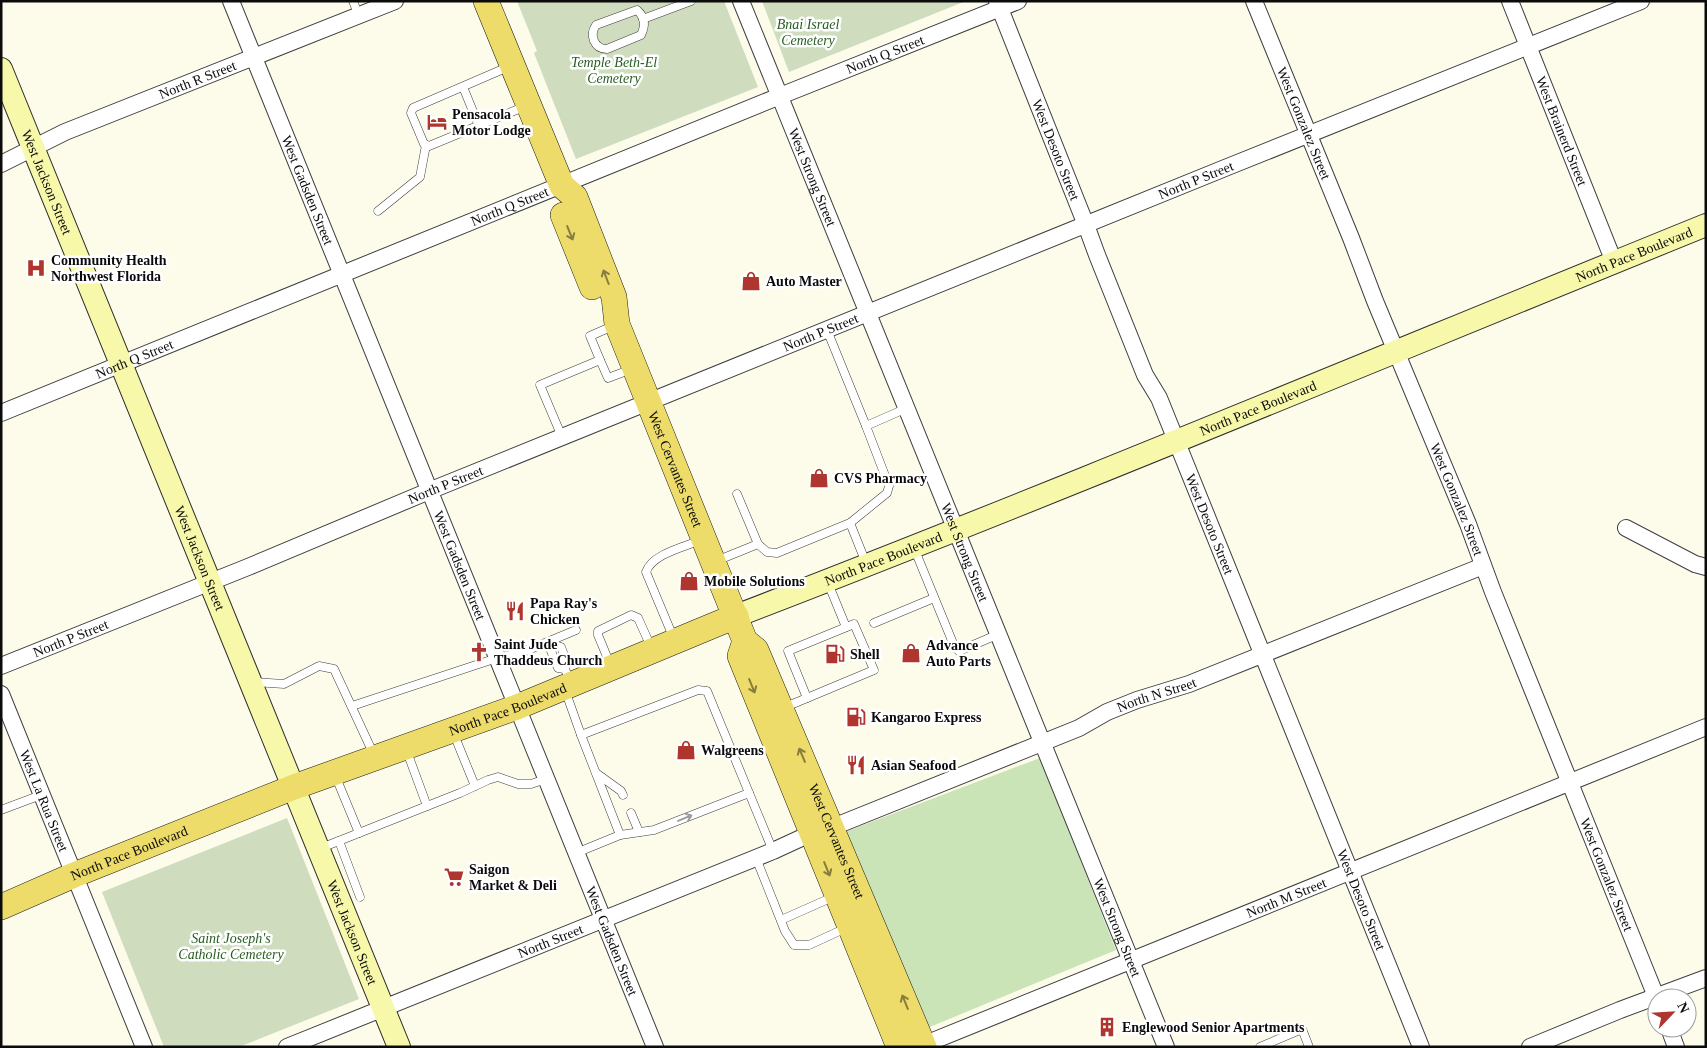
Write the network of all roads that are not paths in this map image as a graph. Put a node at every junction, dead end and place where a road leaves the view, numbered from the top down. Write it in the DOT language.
graph roads {
  1 [pos="230,1"];
  2 [pos="395,1"];
  3 [pos="486,1"];
  4 [pos="691,1"];
  5 [pos="741,1"];
  6 [pos="1018,1"];
  7 [pos="1254,1"];
  8 [pos="1510,1"];
  9 [pos="1641,1"];
  10 [pos="999,5"];
  11 [pos="356,8"];
  12 [pos="644,19"];
  13 [pos="1528,46"];
  14 [pos="253,58"];
  15 [pos="513,66"];
  16 [pos="1,69"];
  17 [pos="463,87"];
  18 [pos="780,96"];
  19 [pos="529,105"];
  20 [pos="480,126"];
  21 [pos="1308,136"];
  22 [pos="426,145"];
  23 [pos="33,148"];
  24 [pos="1,164"];
  25 [pos="562,186"];
  26 [pos="378,211"];
  27 [pos="1706,224"];
  28 [pos="1086,225"];
  29 [pos="1614,262"];
  30 [pos="342,275"];
  31 [pos="868,313"];
  32 [pos="617,324"];
  33 [pos="828,330"];
  34 [pos="1396,350"];
  35 [pos="600,360"];
  36 [pos="122,364"];
  37 [pos="636,367"];
  38 [pos="649,401"];
  39 [pos="907,408"];
  40 [pos="1,413"];
  41 [pos="866,426"];
  42 [pos="562,437"];
  43 [pos="1176,441"];
  44 [pos="429,491"];
  45 [pos="737,494"];
  46 [pos="850,523"];
  47 [pos="1626,528"];
  48 [pos="956,530"];
  49 [pos="705,539"];
  50 [pos="758,544"];
  51 [pos="914,546"];
  52 [pos="714,562"];
  53 [pos="867,565"];
  54 [pos="1483,566"];
  55 [pos="1706,567"];
  56 [pos="827,581"];
  57 [pos="210,582"];
  58 [pos="934,598"];
  59 [pos="736,616"];
  60 [pos="874,623"];
  61 [pos="846,627"];
  62 [pos="576,630"];
  63 [pos="999,634"];
  64 [pos="745,641"];
  65 [pos="554,642"];
  66 [pos="664,646"];
  67 [pos="1262,655"];
  68 [pos="497,658"];
  69 [pos="1,666"];
  70 [pos="612,668"];
  71 [pos="853,669"];
  72 [pos="856,677"];
  73 [pos="567,680"];
  74 [pos="251,682"];
  75 [pos="1,694"];
  76 [pos="807,698"];
  77 [pos="352,706"];
  78 [pos="517,707"];
  79 [pos="782,708"];
  80 [pos="1706,727"];
  81 [pos="452,730"];
  82 [pos="580,735"];
  83 [pos="1043,743"];
  84 [pos="405,747"];
  85 [pos="375,758"];
  86 [pos="334,773"];
  87 [pos="596,773"];
  88 [pos="546,779"];
  89 [pos="1570,782"];
  90 [pos="475,786"];
  91 [pos="294,787"];
  92 [pos="749,793"];
  93 [pos="42,795"];
  94 [pos="623,796"];
  95 [pos="427,806"];
  96 [pos="1,810"];
  97 [pos="631,813"];
  98 [pos="822,830"];
  99 [pos="639,832"];
  100 [pos="359,833"];
  101 [pos="620,835"];
  102 [pos="329,845"];
  103 [pos="773,851"];
  104 [pos="576,852"];
  105 [pos="756,858"];
  106 [pos="1349,872"];
  107 [pos="74,876"];
  108 [pos="837,895"];
  109 [pos="360,897"];
  110 [pos="4,904"];
  111 [pos="603,920"];
  112 [pos="781,920"];
  113 [pos="850,926"];
  114 [pos="1131,959"];
  115 [pos="1706,978"];
  116 [pos="1653,988"];
  117 [pos="1682,988"];
  118 [pos="1647,1002"];
  119 [pos="383,1008"];
  120 [pos="915,1046"];
  121 [pos="144,1047"];
  122 [pos="287,1047"];
  123 [pos="399,1047"];
  124 [pos="654,1047"];
  125 [pos="1166,1047"];
  126 [pos="1260,1047"];
  127 [pos="1309,1047"];
  128 [pos="1421,1047"];
  129 [pos="1530,1047"];
  1 -- 14 [label="street, West Gadsden Street"];
  2 -- 11 [label="street, North R Street"];
  3 -- 15 [label="main road, West Cervantes Street"];
  4 -- 12 [label="lane"];
  5 -- 18 [label="street, West Strong Street"];
  6 -- 10 [label="street, North Q Street"];
  7 -- 21 [label="street, West Gonzalez Street"];
  8 -- 13 [label="street, West Brainerd Street"];
  9 -- 13 [label="street, North P Street"];
  10 -- 18 [label="street, North Q Street"];
  10 -- 28 [label="street, West Desoto Street"];
  11 -- 14 [label="street, North R Street"];
  12 -- 12 [label="lane"];
  13 -- 21 [label="street, North P Street"];
  13 -- 29 [label="street, West Brainerd Street"];
  14 -- 23 [label="street, North R Street"];
  14 -- 30 [label="street, West Gadsden Street"];
  15 -- 17 [label="lane"];
  15 -- 19 [label="main road, West Cervantes Street"];
  16 -- 23 [label="street, West Jackson Street"];
  17 -- 20 [label="lane"];
  17 -- 22 [label="lane"];
  18 -- 25 [label="street, North Q Street"];
  18 -- 31 [label="street, West Strong Street"];
  19 -- 20 [label="lane"];
  19 -- 25 [label="main road, West Cervantes Street"];
  20 -- 22 [label="lane"];
  21 -- 28 [label="street, North P Street"];
  21 -- 34 [label="street, West Gonzalez Street"];
  22 -- 26 [label="lane"];
  23 -- 24 [label="street, North R Street"];
  23 -- 36 [label="street, West Jackson Street"];
  25 -- 30 [label="street, North Q Street"];
  25 -- 32 [label="main road, West Cervantes Street"];
  27 -- 29 [label="street, North Pace Boulevard"];
  28 -- 31 [label="street, North P Street"];
  28 -- 43 [label="street, West Desoto Street"];
  29 -- 34 [label="street, North Pace Boulevard"];
  30 -- 36 [label="street, North Q Street"];
  30 -- 44 [label="street, West Gadsden Street"];
  31 -- 33 [label="street, North P Street"];
  31 -- 39 [label="street, West Strong Street"];
  32 -- 35 [label="lane"];
  32 -- 37 [label="main road, West Cervantes Street"];
  33 -- 38 [label="street, North P Street"];
  33 -- 41 [label="lane"];
  34 -- 43 [label="street, North Pace Boulevard"];
  34 -- 54 [label="street, West Gonzalez Street"];
  35 -- 37 [label="lane"];
  35 -- 42 [label="lane"];
  36 -- 40 [label="street, North Q Street"];
  36 -- 57 [label="street, West Jackson Street"];
  37 -- 38 [label="main road, West Cervantes Street"];
  38 -- 42 [label="street, North P Street"];
  38 -- 49 [label="main road, West Cervantes Street"];
  39 -- 41 [label="lane"];
  39 -- 48 [label="street, West Strong Street"];
  41 -- 46 [label="lane"];
  42 -- 44 [label="street, North P Street"];
  43 -- 48 [label="street, North Pace Boulevard"];
  43 -- 67 [label="street, West Desoto Street"];
  44 -- 57 [label="street, North P Street"];
  44 -- 68 [label="street, West Gadsden Street"];
  45 -- 50 [label="lane"];
  46 -- 50 [label="lane"];
  46 -- 53 [label="lane"];
  47 -- 55 [label="street"];
  48 -- 51 [label="street, North Pace Boulevard"];
  48 -- 63 [label="street, West Strong Street"];
  49 -- 52 [label="main road, West Cervantes Street"];
  49 -- 66 [label="lane"];
  50 -- 52 [label="lane"];
  51 -- 53 [label="street, North Pace Boulevard"];
  51 -- 58 [label="lane"];
  52 -- 59 [label="main road, West Cervantes Street"];
  53 -- 56 [label="street, North Pace Boulevard"];
  54 -- 67 [label="street, North N Street"];
  54 -- 89 [label="street, West Gonzalez Street"];
  56 -- 59 [label="street, North Pace Boulevard"];
  56 -- 61 [label="lane"];
  57 -- 69 [label="street, North P Street"];
  57 -- 74 [label="street, West Jackson Street"];
  58 -- 60 [label="lane"];
  58 -- 63 [label="lane"];
  59 -- 64 [label="main road, West Cervantes Street"];
  59 -- 66 [label="main road, North Pace Boulevard"];
  61 -- 72 [label="lane"];
  61 -- 76 [label="lane"];
  62 -- 65 [label="lane"];
  63 -- 83 [label="street, West Strong Street"];
  64 -- 79 [label="main road, West Cervantes Street"];
  64 -- 98 [label="main road, West Cervantes Street, one-way"];
  65 -- 68 [label="lane"];
  65 -- 73 [label="lane"];
  66 -- 70 [label="main road, North Pace Boulevard"];
  66 -- 70 [label="lane"];
  67 -- 83 [label="street, North N Street"];
  67 -- 106 [label="street, West Desoto Street"];
  68 -- 77 [label="lane"];
  68 -- 78 [label="street, West Gadsden Street"];
  70 -- 73 [label="main road, North Pace Boulevard"];
  71 -- 72 [label="lane"];
  72 -- 76 [label="lane"];
  73 -- 78 [label="main road, North Pace Boulevard"];
  73 -- 82 [label="lane"];
  74 -- 77 [label="lane"];
  74 -- 91 [label="street, West Jackson Street"];
  75 -- 93 [label="street, West La Rua Street"];
  76 -- 79 [label="lane"];
  77 -- 85 [label="lane"];
  78 -- 81 [label="main road, North Pace Boulevard"];
  78 -- 88 [label="street, West Gadsden Street"];
  98 -- 79 [label="main road, West Cervantes Street, one-way"];
  80 -- 89 [label="street, North M Street"];
  81 -- 84 [label="main road, North Pace Boulevard"];
  81 -- 90 [label="lane"];
  82 -- 87 [label="lane"];
  82 -- 92 [label="lane"];
  83 -- 98 [label="street, North N Street"];
  83 -- 114 [label="street, West Strong Street"];
  84 -- 85 [label="main road, North Pace Boulevard"];
  84 -- 95 [label="lane"];
  85 -- 86 [label="main road, North Pace Boulevard"];
  86 -- 91 [label="main road, North Pace Boulevard"];
  86 -- 100 [label="lane"];
  87 -- 94 [label="lane"];
  87 -- 101 [label="lane"];
  88 -- 90 [label="lane"];
  88 -- 104 [label="street, West Gadsden Street"];
  89 -- 106 [label="street, North M Street"];
  89 -- 116 [label="street, West Gonzalez Street"];
  90 -- 95 [label="lane"];
  91 -- 102 [label="street, West Jackson Street"];
  91 -- 107 [label="main road, North Pace Boulevard"];
  99 -- 92 [label="lane, one-way"];
  92 -- 103 [label="lane"];
  93 -- 96 [label="lane"];
  93 -- 107 [label="street, West La Rua Street"];
  95 -- 100 [label="lane"];
  97 -- 99 [label="lane"];
  98 -- 103 [label="street, North Street"];
  98 -- 108 [label="main road, West Cervantes Street, one-way"];
  120 -- 98 [label="main road, West Cervantes Street, one-way"];
  99 -- 101 [label="lane"];
  100 -- 102 [label="lane"];
  101 -- 104 [label="lane"];
  102 -- 109 [label="lane"];
  102 -- 119 [label="street, West Jackson Street"];
  103 -- 105 [label="street, North Street"];
  104 -- 111 [label="street, West Gadsden Street"];
  105 -- 111 [label="street, North Street"];
  105 -- 112 [label="lane"];
  106 -- 114 [label="street, North M Street"];
  106 -- 128 [label="street, West Desoto Street"];
  107 -- 110 [label="main road, North Pace Boulevard"];
  107 -- 121 [label="street, West La Rua Street"];
  108 -- 112 [label="lane"];
  108 -- 113 [label="main road, West Cervantes Street"];
  111 -- 119 [label="street, North Street"];
  111 -- 124 [label="street, West Gadsden Street"];
  112 -- 113 [label="lane"];
  113 -- 120 [label="main road, West Cervantes Street"];
  114 -- 120 [label="street, North M Street"];
  114 -- 125 [label="street, West Strong Street"];
  115 -- 117 [label="street"];
  118 -- 129 [label="street"];
  119 -- 122 [label="street, North Street"];
  119 -- 123 [label="street, West Jackson Street"];
  126 -- 127 [label="lane"];
}
